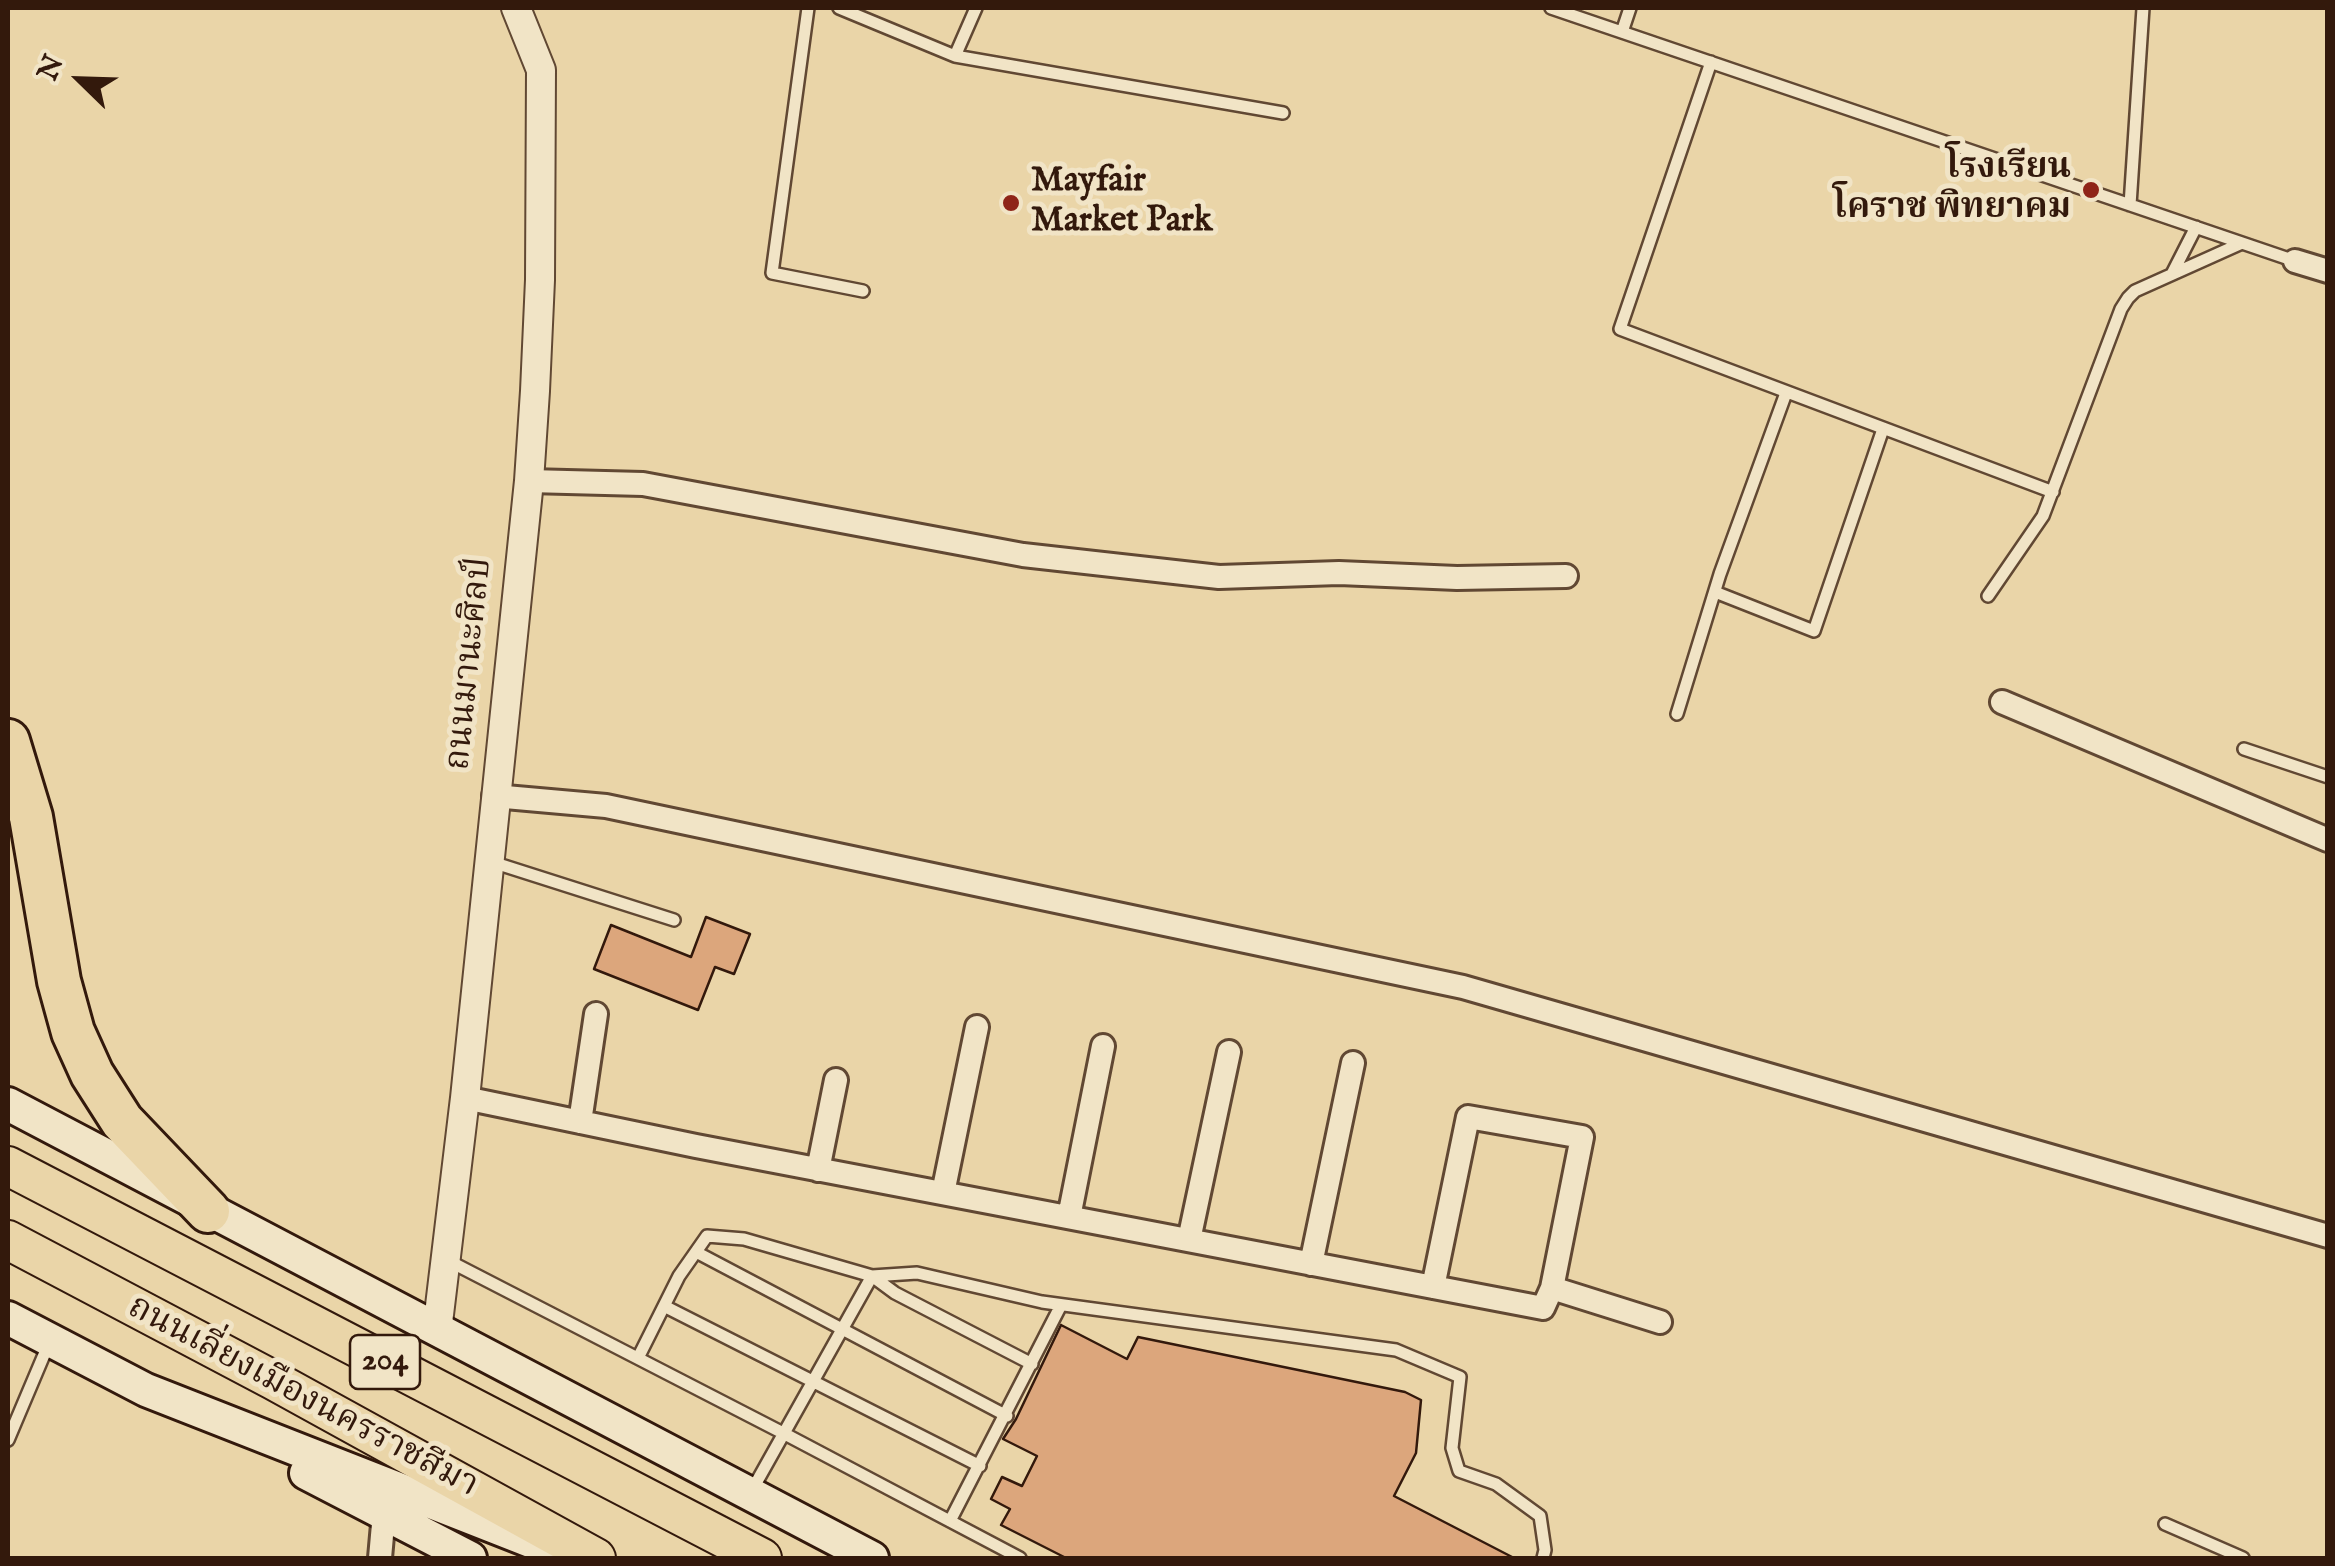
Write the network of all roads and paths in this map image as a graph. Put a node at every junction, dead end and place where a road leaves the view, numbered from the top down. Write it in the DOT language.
graph roads {
  1 [pos="516,8"];
  2 [pos="808,8"];
  3 [pos="839,8"];
  4 [pos="976,8"];
  5 [pos="1551,8"];
  6 [pos="1630,8"];
  7 [pos="2143,8"];
  8 [pos="1622,32"];
  9 [pos="955,56"];
  10 [pos="1712,62"];
  11 [pos="1283,113"];
  12 [pos="2130,205"];
  13 [pos="2196,227"];
  14 [pos="2242,243"];
  15 [pos="2296,261"];
  16 [pos="2328,272"];
  17 [pos="2172,274"];
  18 [pos="863,291"];
  19 [pos="1786,393"];
  20 [pos="1883,429"];
  21 [pos="529,481"];
  22 [pos="2054,492"];
  23 [pos="1566,576"];
  24 [pos="1715,592"];
  25 [pos="1988,596"];
  26 [pos="2002,702"];
  27 [pos="1677,714"];
  28 [pos="8,741"];
  29 [pos="2244,749"];
  30 [pos="2328,777"];
  31 [pos="494,796"];
  32 [pos="2328,840"];
  33 [pos="488,861"];
  34 [pos="674,920"];
  35 [pos="596,1014"];
  36 [pos="977,1027"];
  37 [pos="1103,1046"];
  38 [pos="1229,1052"];
  39 [pos="1354,1063"];
  40 [pos="836,1080"];
  41 [pos="465,1098"];
  42 [pos="8,1104"];
  43 [pos="580,1122"];
  44 [pos="8,1166"];
  45 [pos="818,1170"];
  46 [pos="943,1194"];
  47 [pos="208,1211"];
  48 [pos="1069,1217"];
  49 [pos="2328,1236"];
  50 [pos="8,1240"];
  51 [pos="1189,1240"];
  52 [pos="696,1252"];
  53 [pos="446,1260"];
  54 [pos="1311,1264"];
  55 [pos="872,1276"];
  56 [pos="1433,1287"];
  57 [pos="1552,1288"];
  58 [pos="1062,1305"];
  59 [pos="666,1307"];
  60 [pos="8,1318"];
  61 [pos="1660,1322"];
  62 [pos="842,1326"];
  63 [pos="437,1331"];
  64 [pos="50,1340"];
  65 [pos="638,1358"];
  66 [pos="1032,1364"];
  67 [pos="812,1380"];
  68 [pos="146,1390"];
  69 [pos="1006,1416"];
  70 [pos="783,1432"];
  71 [pos="8,1440"];
  72 [pos="980,1466"];
  73 [pos="749,1494"];
  74 [pos="384,1513"];
  75 [pos="950,1522"];
  76 [pos="2165,1524"];
  77 [pos="380,1558"];
  78 [pos="470,1558"];
  79 [pos="574,1558"];
  80 [pos="596,1558"];
  81 [pos="762,1558"];
  82 [pos="872,1558"];
  83 [pos="1020,1558"];
  84 [pos="1542,1558"];
  85 [pos="2243,1558"];
  1 -- 21 [label="street, ถนนมานะศิลป์"];
  2 -- 18 [label="lane"];
  3 -- 9 [label="lane"];
  4 -- 9 [label="lane"];
  5 -- 8 [label="lane"];
  6 -- 8 [label="lane"];
  7 -- 12 [label="lane"];
  8 -- 10 [label="lane"];
  9 -- 11 [label="lane"];
  10 -- 12 [label="lane"];
  10 -- 19 [label="lane"];
  12 -- 13 [label="lane"];
  13 -- 14 [label="lane"];
  13 -- 17 [label="lane"];
  14 -- 15 [label="lane"];
  14 -- 17 [label="lane"];
  15 -- 16 [label="street"];
  17 -- 22 [label="lane"];
  19 -- 20 [label="lane"];
  19 -- 24 [label="lane"];
  20 -- 22 [label="lane"];
  20 -- 24 [label="lane"];
  21 -- 23 [label="street"];
  21 -- 31 [label="street, ถนนมานะศิลป์"];
  22 -- 25 [label="lane"];
  24 -- 27 [label="lane"];
  26 -- 32 [label="street"];
  28 -- 47 [label="highway"];
  29 -- 30 [label="lane"];
  31 -- 33 [label="street, ถนนมานะศิลป์"];
  31 -- 49 [label="street"];
  33 -- 34 [label="lane"];
  33 -- 41 [label="street, ถนนมานะศิลป์"];
  35 -- 43 [label="street"];
  36 -- 46 [label="street"];
  37 -- 48 [label="street"];
  38 -- 51 [label="street"];
  39 -- 54 [label="street"];
  40 -- 45 [label="street"];
  41 -- 43 [label="street"];
  41 -- 53 [label="street, ถนนมานะศิลป์"];
  42 -- 47 [label="main road"];
  43 -- 45 [label="street"];
  44 -- 81 [label="highway, ถนนเลี่ยงเมืองนครราชสีมา / 204"];
  45 -- 46 [label="street"];
  46 -- 48 [label="street"];
  47 -- 63 [label="main road"];
  48 -- 51 [label="street"];
  50 -- 80 [label="highway, ถนนเลี่ยงเมืองนครราชสีมา / 204"];
  51 -- 54 [label="street"];
  52 -- 55 [label="lane"];
  52 -- 59 [label="lane"];
  52 -- 62 [label="lane"];
  53 -- 63 [label="street, ถนนมานะศิลป์"];
  53 -- 65 [label="lane"];
  54 -- 56 [label="street"];
  55 -- 58 [label="lane"];
  55 -- 62 [label="lane"];
  55 -- 66 [label="lane"];
  56 -- 57 [label="street"];
  56 -- 57 [label="street"];
  57 -- 61 [label="street"];
  58 -- 66 [label="lane"];
  58 -- 84 [label="lane"];
  59 -- 65 [label="lane"];
  59 -- 67 [label="lane"];
  60 -- 64 [label="main road"];
  62 -- 67 [label="lane"];
  62 -- 69 [label="lane"];
  63 -- 73 [label="main road"];
  64 -- 68 [label="main road"];
  64 -- 71 [label="lane"];
  65 -- 70 [label="lane"];
  66 -- 69 [label="lane"];
  67 -- 70 [label="lane"];
  67 -- 72 [label="lane"];
  68 -- 74 [label="main road"];
  68 -- 79 [label="main road"];
  69 -- 72 [label="lane"];
  70 -- 73 [label="lane"];
  70 -- 75 [label="lane"];
  72 -- 75 [label="lane"];
  73 -- 82 [label="main road"];
  74 -- 77 [label="street"];
  74 -- 78 [label="main road"];
  75 -- 83 [label="lane"];
  76 -- 85 [label="lane"];
}
